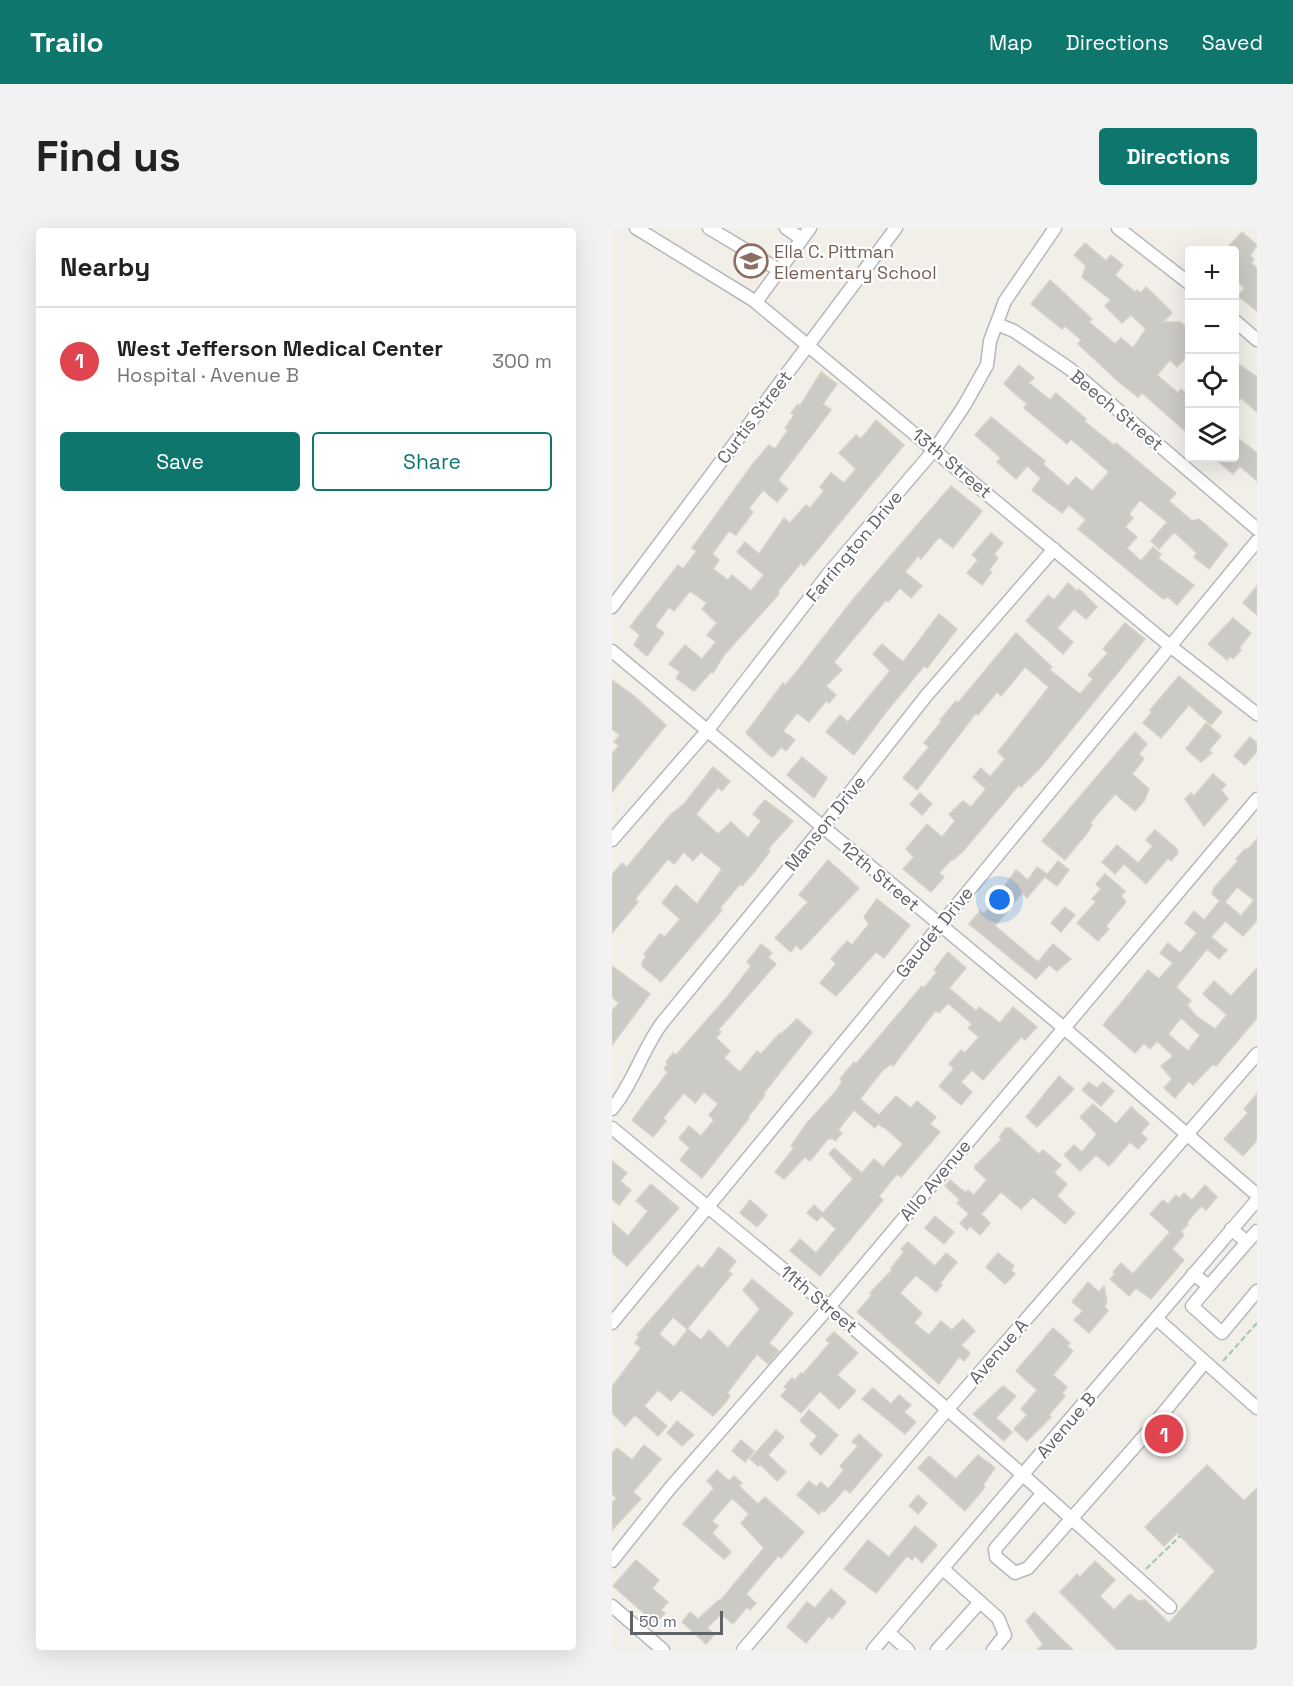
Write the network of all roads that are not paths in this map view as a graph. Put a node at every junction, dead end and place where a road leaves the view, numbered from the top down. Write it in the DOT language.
graph roads {
  1 [pos="636,228"];
  2 [pos="709,228"];
  3 [pos="786,228"];
  4 [pos="810,228"];
  5 [pos="896,228"];
  6 [pos="1055,228"];
  7 [pos="1118,228"];
  8 [pos="802,239"];
  9 [pos="779,270"];
  10 [pos="1185,280"];
  11 [pos="756,302"];
  12 [pos="997,324"];
  13 [pos="1239,324"];
  14 [pos="1257,340"];
  15 [pos="809,343"];
  16 [pos="935,448"];
  17 [pos="1257,529"];
  18 [pos="1257,541"];
  19 [pos="1054,549"];
  20 [pos="612,607"];
  21 [pos="1170,646"];
  22 [pos="612,651"];
  23 [pos="1257,714"];
  24 [pos="707,731"];
  25 [pos="1257,799"];
  26 [pos="822,828"];
  27 [pos="612,840"];
  28 [pos="939,926"];
  29 [pos="1064,1028"];
  30 [pos="1257,1054"];
  31 [pos="612,1108"];
  32 [pos="612,1128"];
  33 [pos="1187,1135"];
  34 [pos="1257,1197"];
  35 [pos="710,1208"];
  36 [pos="1231,1229"];
  37 [pos="1257,1231"];
  38 [pos="1247,1242"];
  39 [pos="1193,1274"];
  40 [pos="1209,1286"];
  41 [pos="1257,1291"];
  42 [pos="829,1307"];
  43 [pos="1157,1319"];
  44 [pos="612,1323"];
  45 [pos="1205,1362"];
  46 [pos="1257,1408"];
  47 [pos="947,1410"];
  48 [pos="1023,1475"];
  49 [pos="1043,1493"];
  50 [pos="1071,1519"];
  51 [pos="612,1561"];
  52 [pos="943,1569"];
  53 [pos="980,1602"];
  54 [pos="612,1606"];
  55 [pos="1170,1606"];
  56 [pos="888,1632"];
  57 [pos="663,1650"];
  58 [pos="743,1650"];
  59 [pos="873,1650"];
  60 [pos="908,1650"];
  61 [pos="937,1650"];
  62 [pos="993,1650"];
  1 -- 11 [label="street, 13th Street"];
  2 -- 9 [label="street"];
  3 -- 8 [label="street"];
  4 -- 8 [label="street"];
  5 -- 15 [label="street, Curtis Street"];
  6 -- 12 [label="street, Farrington Drive"];
  7 -- 10 [label="street"];
  8 -- 9 [label="street"];
  9 -- 11 [label="street"];
  11 -- 15 [label="street, 13th Street"];
  12 -- 16 [label="street, Farrington Drive"];
  12 -- 17 [label="street, Beech Street"];
  13 -- 14 [label="street"];
  15 -- 16 [label="street, 13th Street"];
  15 -- 20 [label="street, Curtis Street"];
  16 -- 19 [label="street, 13th Street"];
  16 -- 24 [label="street, Farrington Drive"];
  18 -- 21 [label="street, Gaudet Drive"];
  19 -- 21 [label="street, 13th Street"];
  19 -- 26 [label="street, Manson Drive"];
  21 -- 23 [label="street, 13th Street"];
  21 -- 28 [label="street, Gaudet Drive"];
  22 -- 24 [label="street, 12th Street"];
  24 -- 26 [label="street, 12th Street"];
  24 -- 27 [label="street, Farrington Drive"];
  25 -- 29 [label="street, Allo Avenue"];
  26 -- 28 [label="street, 12th Street"];
  26 -- 31 [label="street, Manson Drive"];
  28 -- 29 [label="street, 12th Street"];
  28 -- 35 [label="street, Gaudet Drive"];
  29 -- 33 [label="street, 12th Street"];
  29 -- 42 [label="street, Allo Avenue"];
  30 -- 33 [label="street, Avenue A"];
  32 -- 35 [label="street, 11th Street"];
  33 -- 34 [label="street, 12th Street"];
  33 -- 47 [label="street, Avenue A"];
  34 -- 36 [label="street, Avenue B"];
  35 -- 42 [label="street, 11th Street"];
  35 -- 44 [label="street, Gaudet Drive"];
  36 -- 38 [label="street"];
  36 -- 39 [label="street, Avenue B"];
  37 -- 38 [label="street"];
  38 -- 40 [label="street"];
  39 -- 40 [label="street"];
  39 -- 43 [label="street, Avenue B"];
  40 -- 41 [label="street"];
  42 -- 47 [label="street, 11th Street"];
  42 -- 51 [label="street, Allo Avenue"];
  43 -- 45 [label="street"];
  43 -- 48 [label="street, Avenue B"];
  45 -- 46 [label="street"];
  45 -- 50 [label="street"];
  47 -- 48 [label="street, 11th Street"];
  47 -- 58 [label="street, Avenue A"];
  48 -- 49 [label="street, 11th Street"];
  48 -- 52 [label="street, Avenue B"];
  49 -- 50 [label="street, 11th Street"];
  49 -- 50 [label="street"];
  50 -- 55 [label="street, 11th Street"];
  52 -- 53 [label="street"];
  52 -- 56 [label="street, Avenue B"];
  53 -- 61 [label="street"];
  53 -- 62 [label="street"];
  54 -- 57 [label="street"];
  56 -- 59 [label="street, Avenue B"];
  56 -- 60 [label="street"];
}
